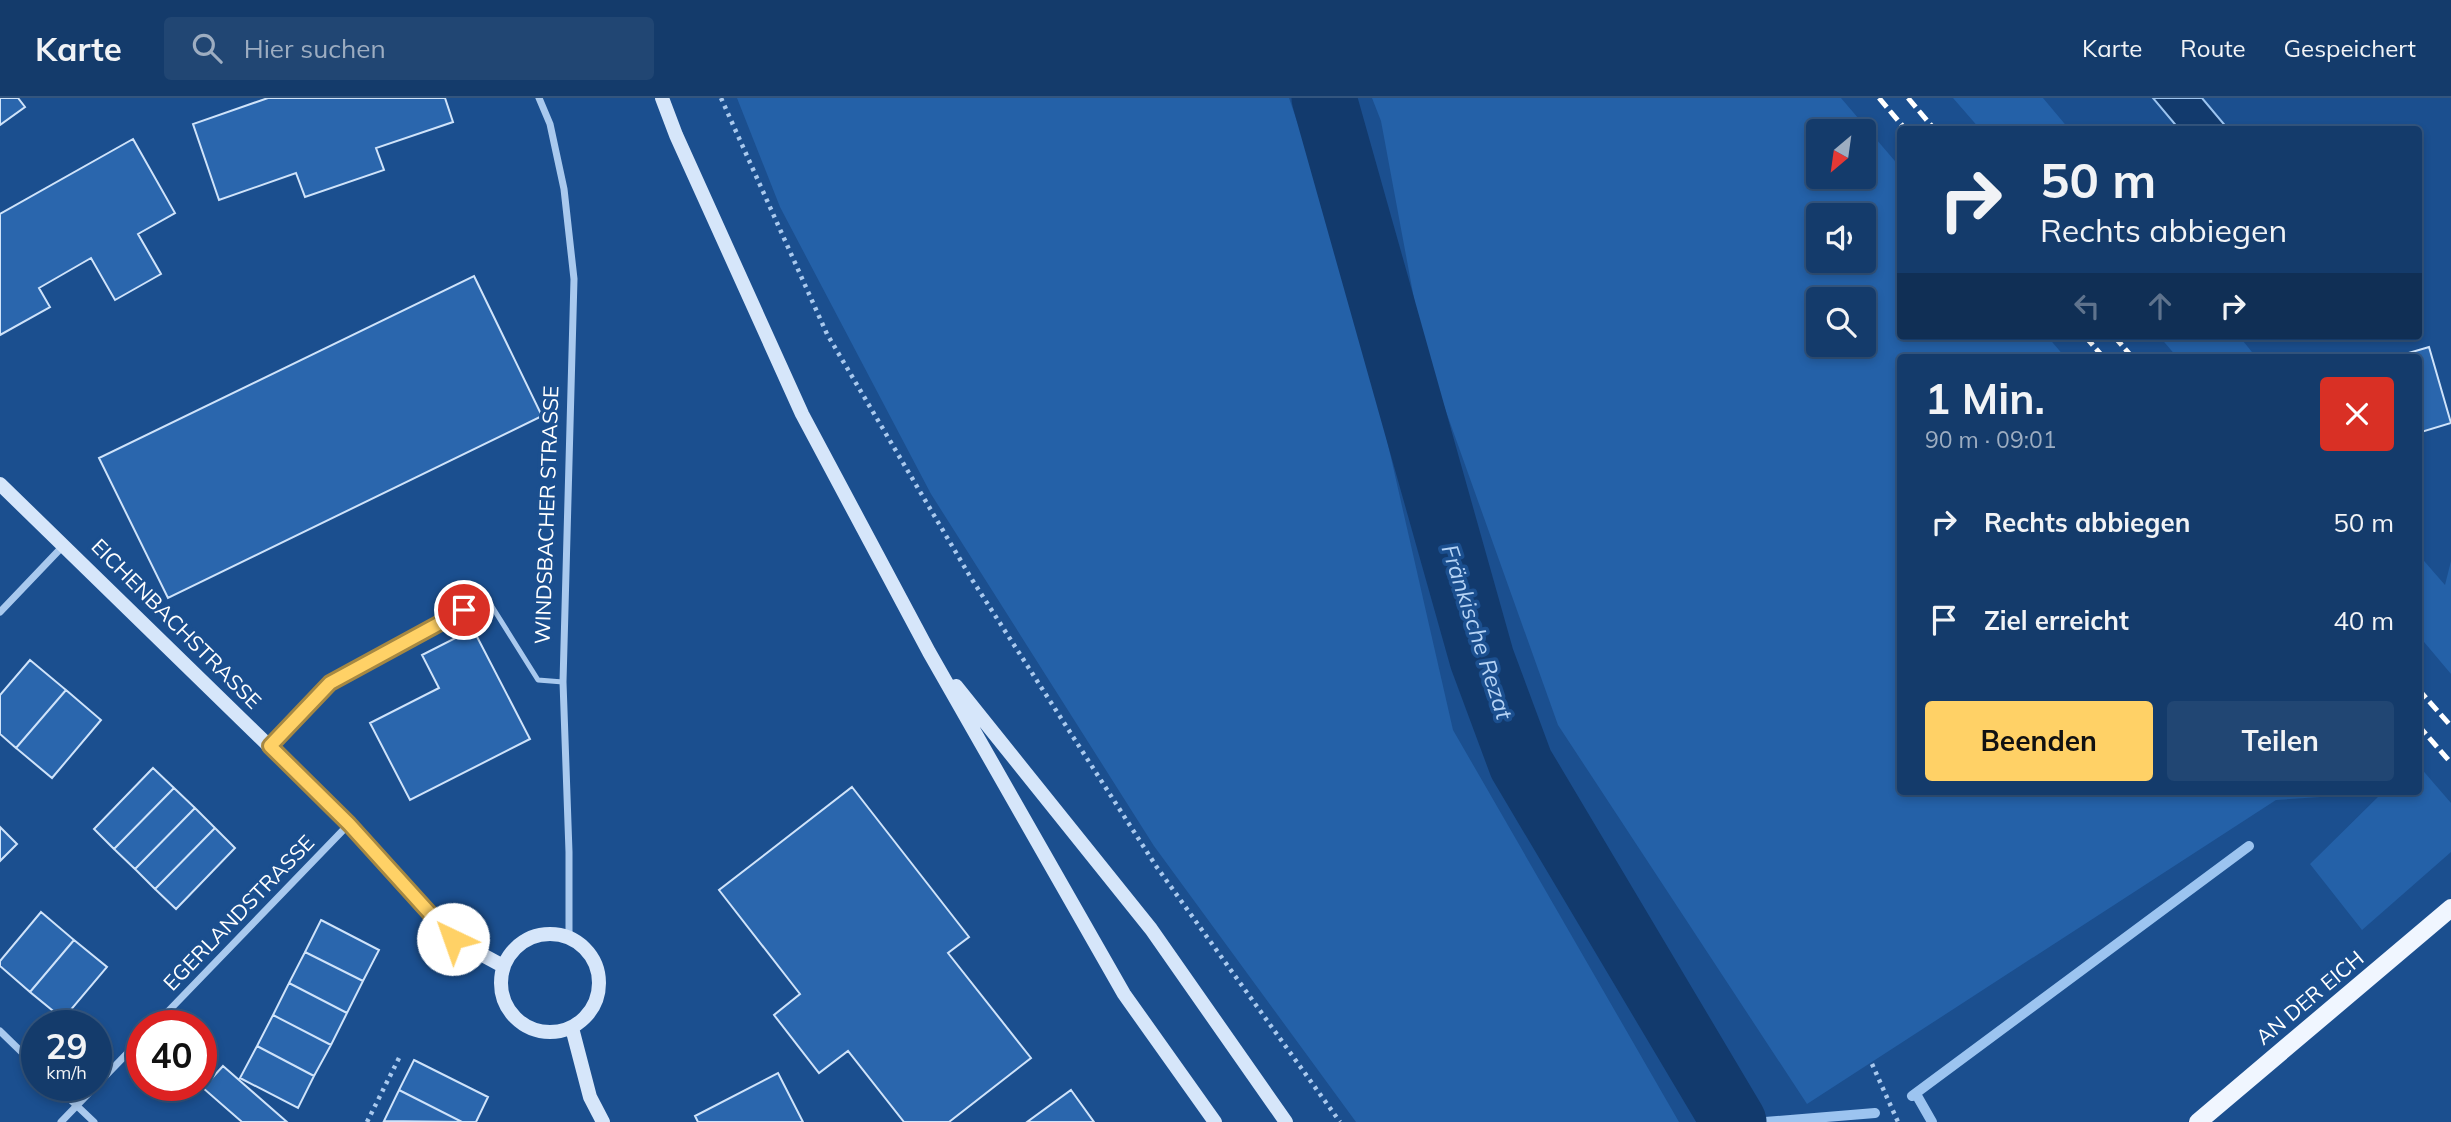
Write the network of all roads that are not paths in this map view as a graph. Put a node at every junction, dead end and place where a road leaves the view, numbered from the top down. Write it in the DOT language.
graph roads {
  1 [pos="539,98"];
  2 [pos="662,98"];
  3 [pos="0,484"];
  4 [pos="65,545"];
  5 [pos="0,612"];
  6 [pos="929,652"];
  7 [pos="564,682"];
  8 [pos="270,746"];
  9 [pos="349,824"];
  10 [pos="2451,908"];
  11 [pos="569,937"];
  12 [pos="503,966"];
  13 [pos="169,1010"];
  14 [pos="572,1028"];
  15 [pos="0,1031"];
  16 [pos="21,1051"];
  17 [pos="126,1054"];
  18 [pos="71,1101"];
  19 [pos="76,1106"];
  20 [pos="61,1122"];
  21 [pos="94,1122"];
  22 [pos="603,1122"];
  23 [pos="1215,1122"];
  24 [pos="1286,1122"];
  25 [pos="2198,1122"];
  1 -- 7 [label="street, WINDSBACHER STRASSE"];
  2 -- 6 [label="main road"];
  3 -- 4 [label="main road, EICHENBACHSTRASSE"];
  4 -- 5 [label="street"];
  4 -- 8 [label="main road, EICHENBACHSTRASSE"];
  6 -- 23 [label="main road"];
  6 -- 24 [label="main road"];
  7 -- 8 [label="lane"];
  7 -- 11 [label="street, WINDSBACHER STRASSE"];
  8 -- 9 [label="main road, EICHENBACHSTRASSE"];
  9 -- 12 [label="main road, EICHENBACHSTRASSE"];
  9 -- 13 [label="street, EGERLANDSTRASSE"];
  10 -- 25 [label="main road, AN DER EICH"];
  11 -- 12 [label="main road"];
  11 -- 14 [label="main road"];
  12 -- 14 [label="main road"];
  14 -- 22 [label="main road"];
  15 -- 16 [label="street"];
  17 -- 19 [label="street"];
  18 -- 19 [label="street"];
  19 -- 20 [label="street"];
  19 -- 21 [label="street"];
}
